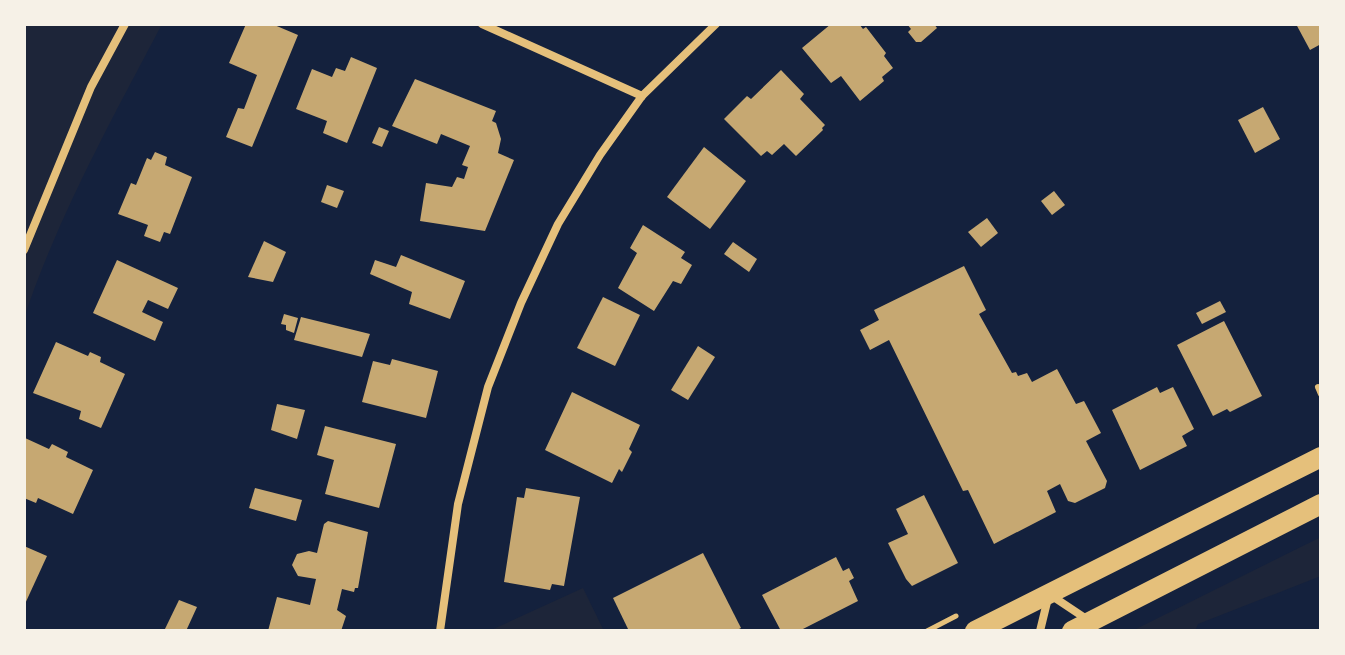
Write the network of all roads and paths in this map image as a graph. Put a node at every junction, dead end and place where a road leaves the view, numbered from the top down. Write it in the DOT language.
graph roads {
  1 [pos="125,24"];
  2 [pos="482,24"];
  3 [pos="716,24"];
  4 [pos="642,96"];
  5 [pos="24,250"];
  6 [pos="1321,457"];
  7 [pos="1321,504"];
  8 [pos="1049,594"];
  9 [pos="1085,628"];
  10 [pos="440,631"];
  11 [pos="975,631"];
  12 [pos="1040,631"];
  1 -- 5 [label="street"];
  2 -- 4 [label="street"];
  3 -- 4 [label="street"];
  4 -- 10 [label="street"];
  6 -- 8 [label="main road"];
  7 -- 9 [label="main road"];
  8 -- 9 [label="street"];
  8 -- 11 [label="main road"];
  8 -- 12 [label="street"];
}
